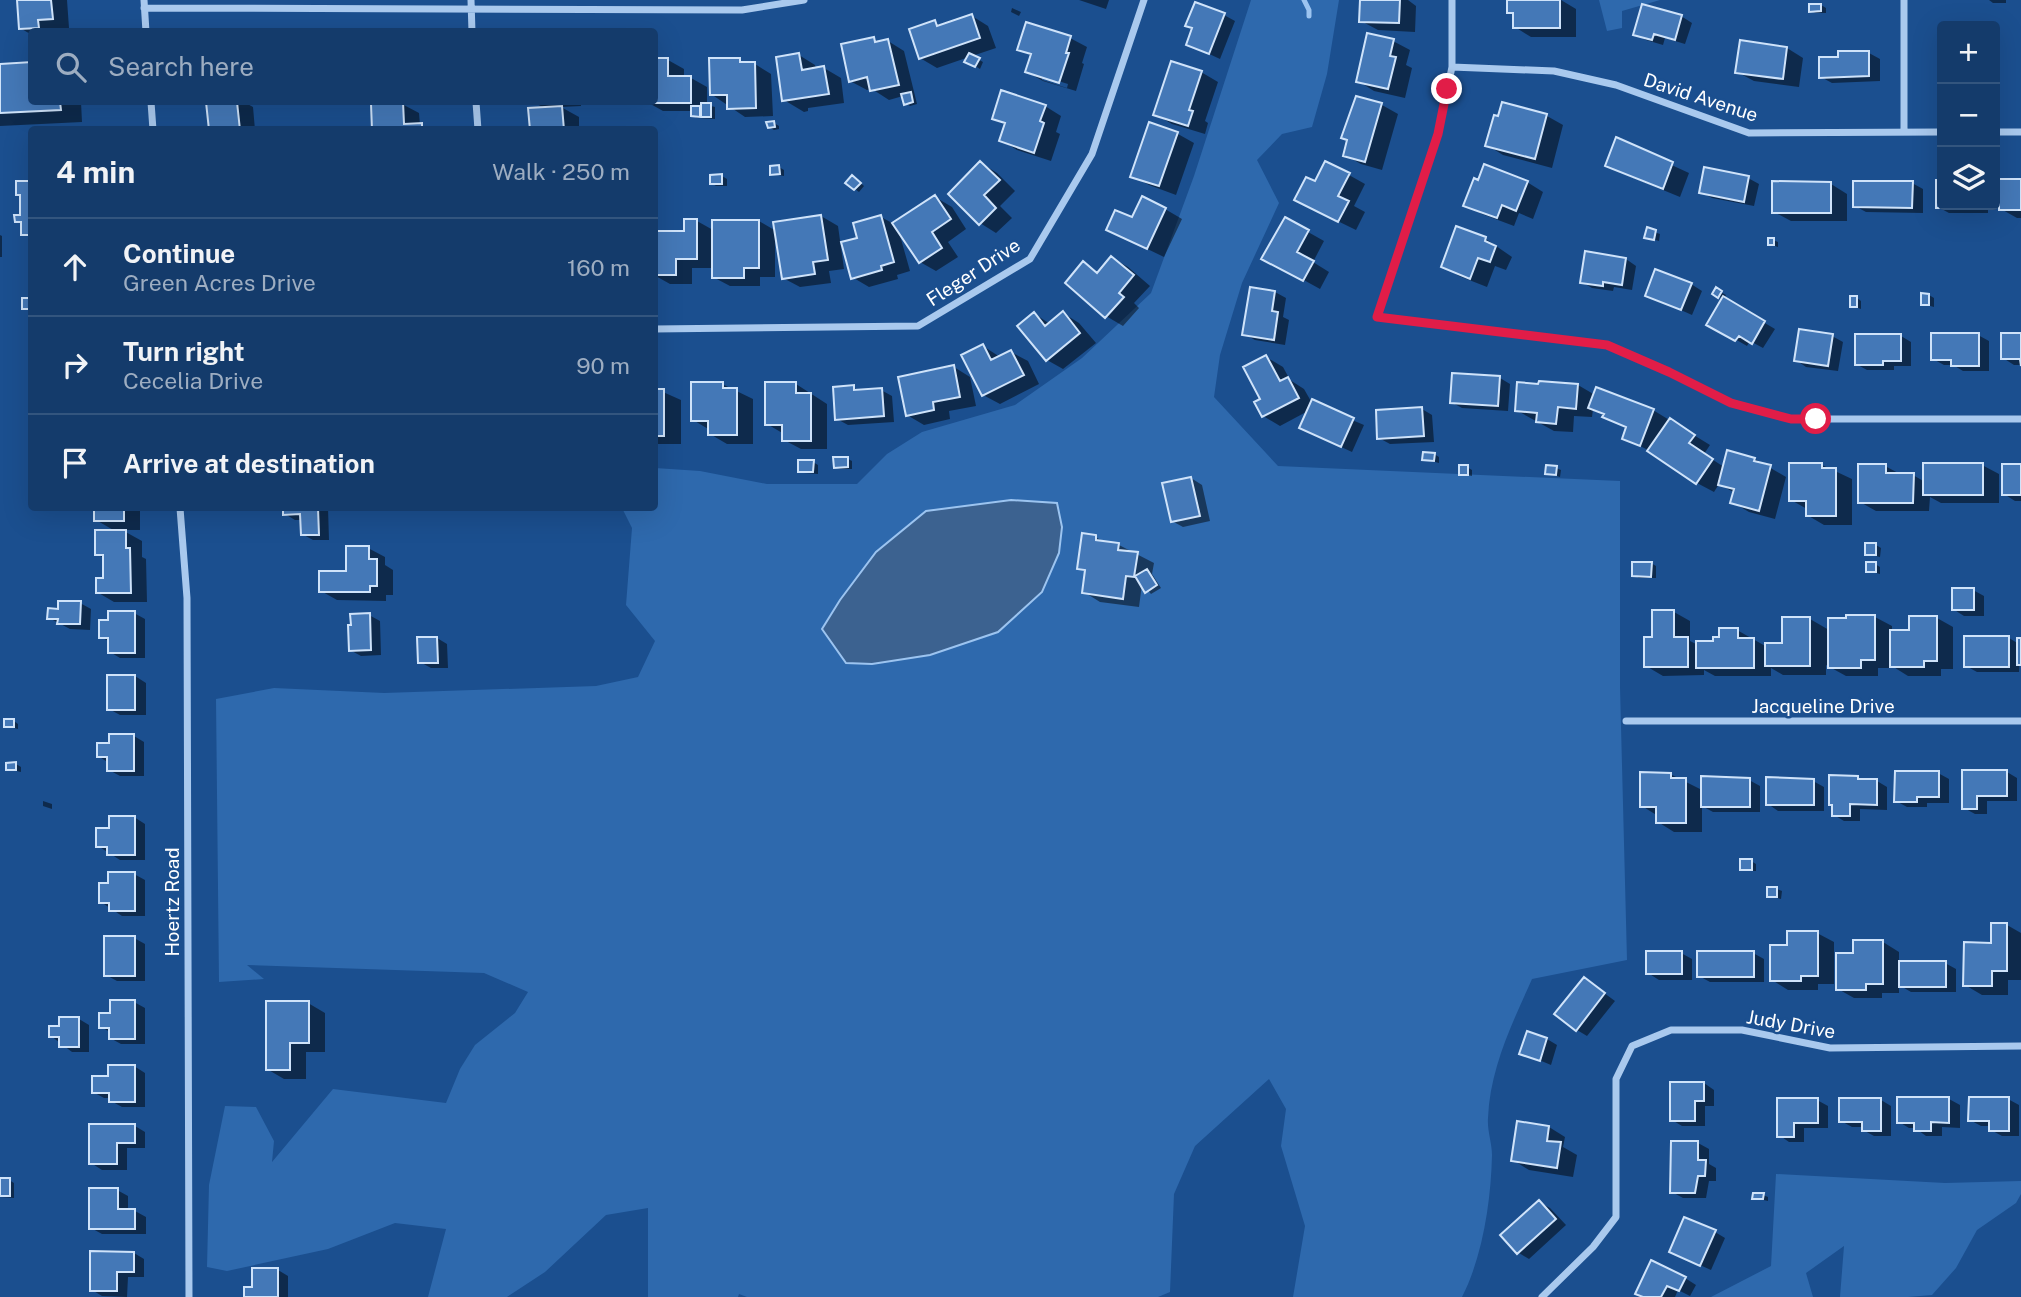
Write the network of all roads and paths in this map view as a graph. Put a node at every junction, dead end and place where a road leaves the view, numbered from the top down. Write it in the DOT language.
graph roads {
  1 [pos="804,0"];
  2 [pos="1144,0"];
  3 [pos="1451,0"];
  4 [pos="1904,0"];
  5 [pos="144,4"];
  6 [pos="471,4"];
  7 [pos="146,28"];
  8 [pos="472,28"];
  9 [pos="1451,67"];
  10 [pos="151,105"];
  11 [pos="476,105"];
  12 [pos="153,126"];
  13 [pos="478,126"];
  14 [pos="1904,132"];
  15 [pos="1937,132"];
  16 [pos="2000,132"];
  17 [pos="2021,132"];
  18 [pos="658,329"];
  19 [pos="2021,419"];
  20 [pos="180,511"];
  21 [pos="1626,722"];
  22 [pos="2021,722"];
  23 [pos="2021,1046"];
  24 [pos="190,1297"];
  25 [pos="1542,1297"];
  1 -- 6 [label="street"];
  2 -- 18 [label="street, Fleger Drive"];
  3 -- 9 [label="street"];
  4 -- 14 [label="street"];
  5 -- 6 [label="street"];
  5 -- 7 [label="street"];
  6 -- 8 [label="street"];
  9 -- 14 [label="street, David Avenue"];
  9 -- 19 [label="street"];
  10 -- 12 [label="street"];
  11 -- 13 [label="street"];
  14 -- 15 [label="street, David Avenue"];
  16 -- 17 [label="street"];
  20 -- 24 [label="street, Hoertz Road"];
  21 -- 22 [label="street, Jacqueline Drive"];
  23 -- 25 [label="street, Judy Drive"];
}
